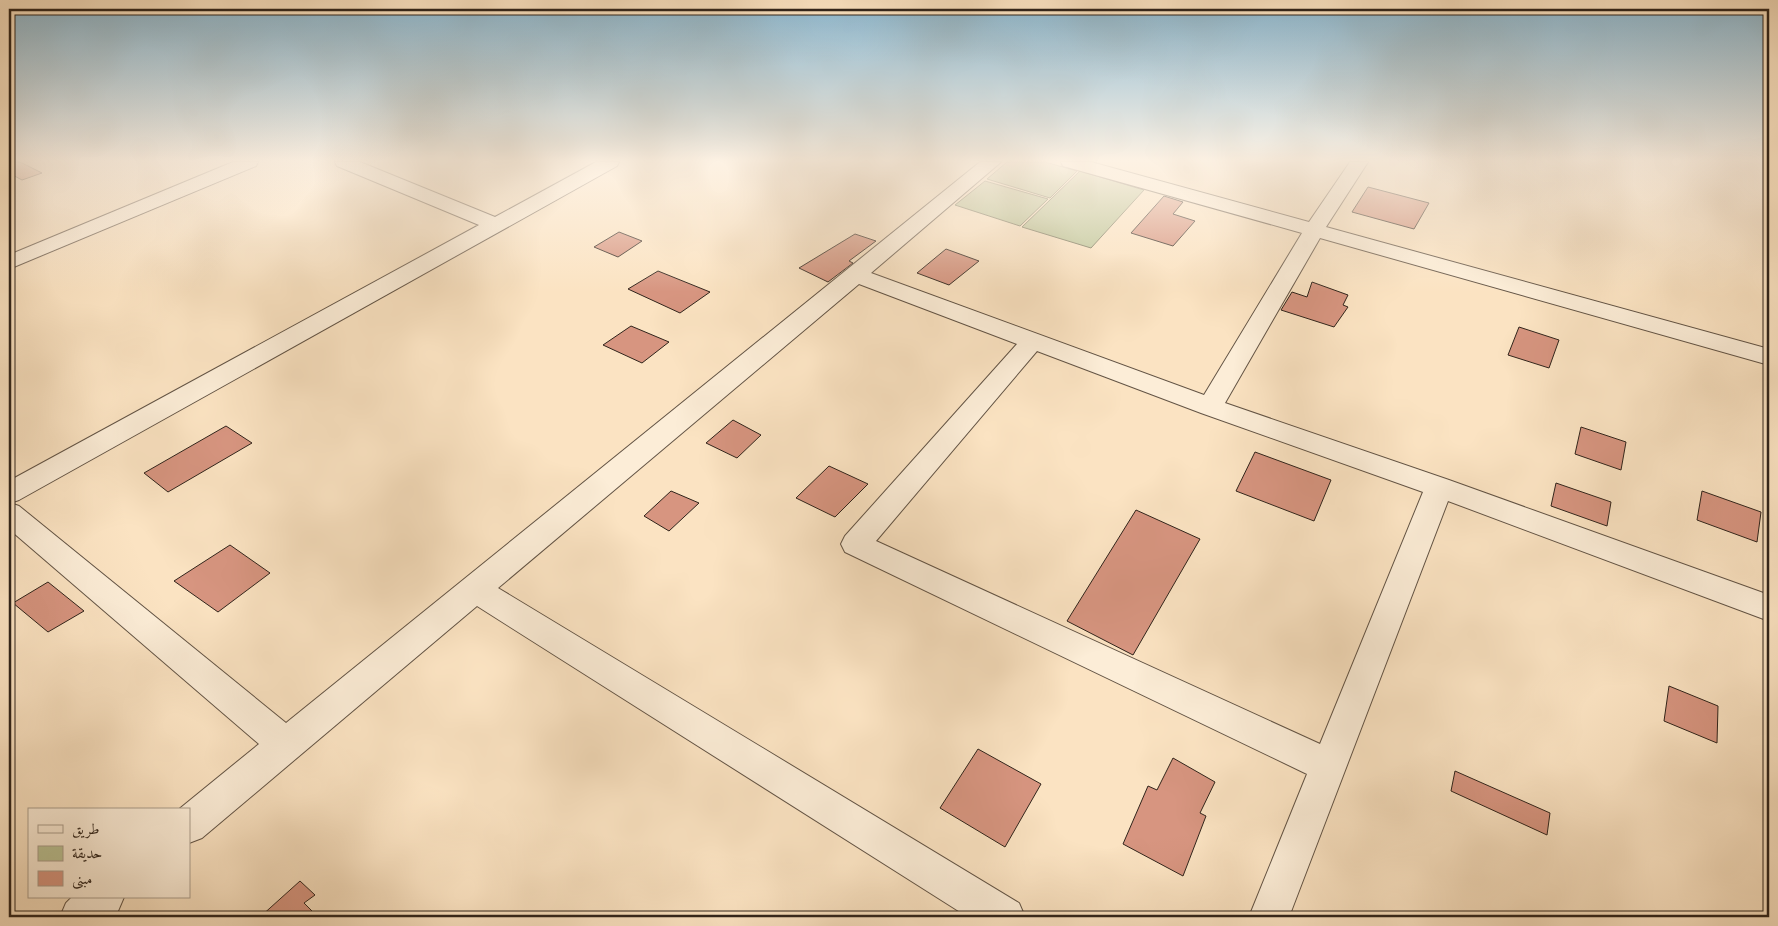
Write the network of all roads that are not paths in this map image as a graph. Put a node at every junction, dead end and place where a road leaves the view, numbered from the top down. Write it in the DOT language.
graph roads {
  1 [pos="146,205"];
  2 [pos="450,205"];
  3 [pos="531,205"];
  4 [pos="940,205"];
  5 [pos="1225,205"];
  6 [pos="1330,205"];
  7 [pos="496,224"];
  8 [pos="1314,230"];
  9 [pos="9,263"];
  10 [pos="855,275"];
  11 [pos="1034,341"];
  12 [pos="1769,357"];
  13 [pos="1210,407"];
  14 [pos="1439,487"];
  15 [pos="9,493"];
  16 [pos="9,513"];
  17 [pos="474,589"];
  18 [pos="1769,608"];
  19 [pos="285,744"];
  20 [pos="1329,766"];
  21 [pos="190,825"];
  22 [pos="103,898"];
  23 [pos="80,917"];
  24 [pos="1005,917"];
  25 [pos="1269,917"];
  1 -- 9 [label="street"];
  2 -- 7 [label="street"];
  3 -- 7 [label="street"];
  4 -- 10 [label="street"];
  5 -- 8 [label="street"];
  6 -- 8 [label="street"];
  7 -- 15 [label="street"];
  8 -- 12 [label="street"];
  8 -- 13 [label="street"];
  10 -- 11 [label="street"];
  10 -- 17 [label="street"];
  11 -- 13 [label="street"];
  11 -- 20 [label="street"];
  13 -- 14 [label="street"];
  14 -- 18 [label="street"];
  14 -- 20 [label="street"];
  16 -- 19 [label="street"];
  17 -- 19 [label="street"];
  17 -- 24 [label="street"];
  19 -- 21 [label="street"];
  20 -- 25 [label="street"];
  22 -- 23 [label="street"];
}
